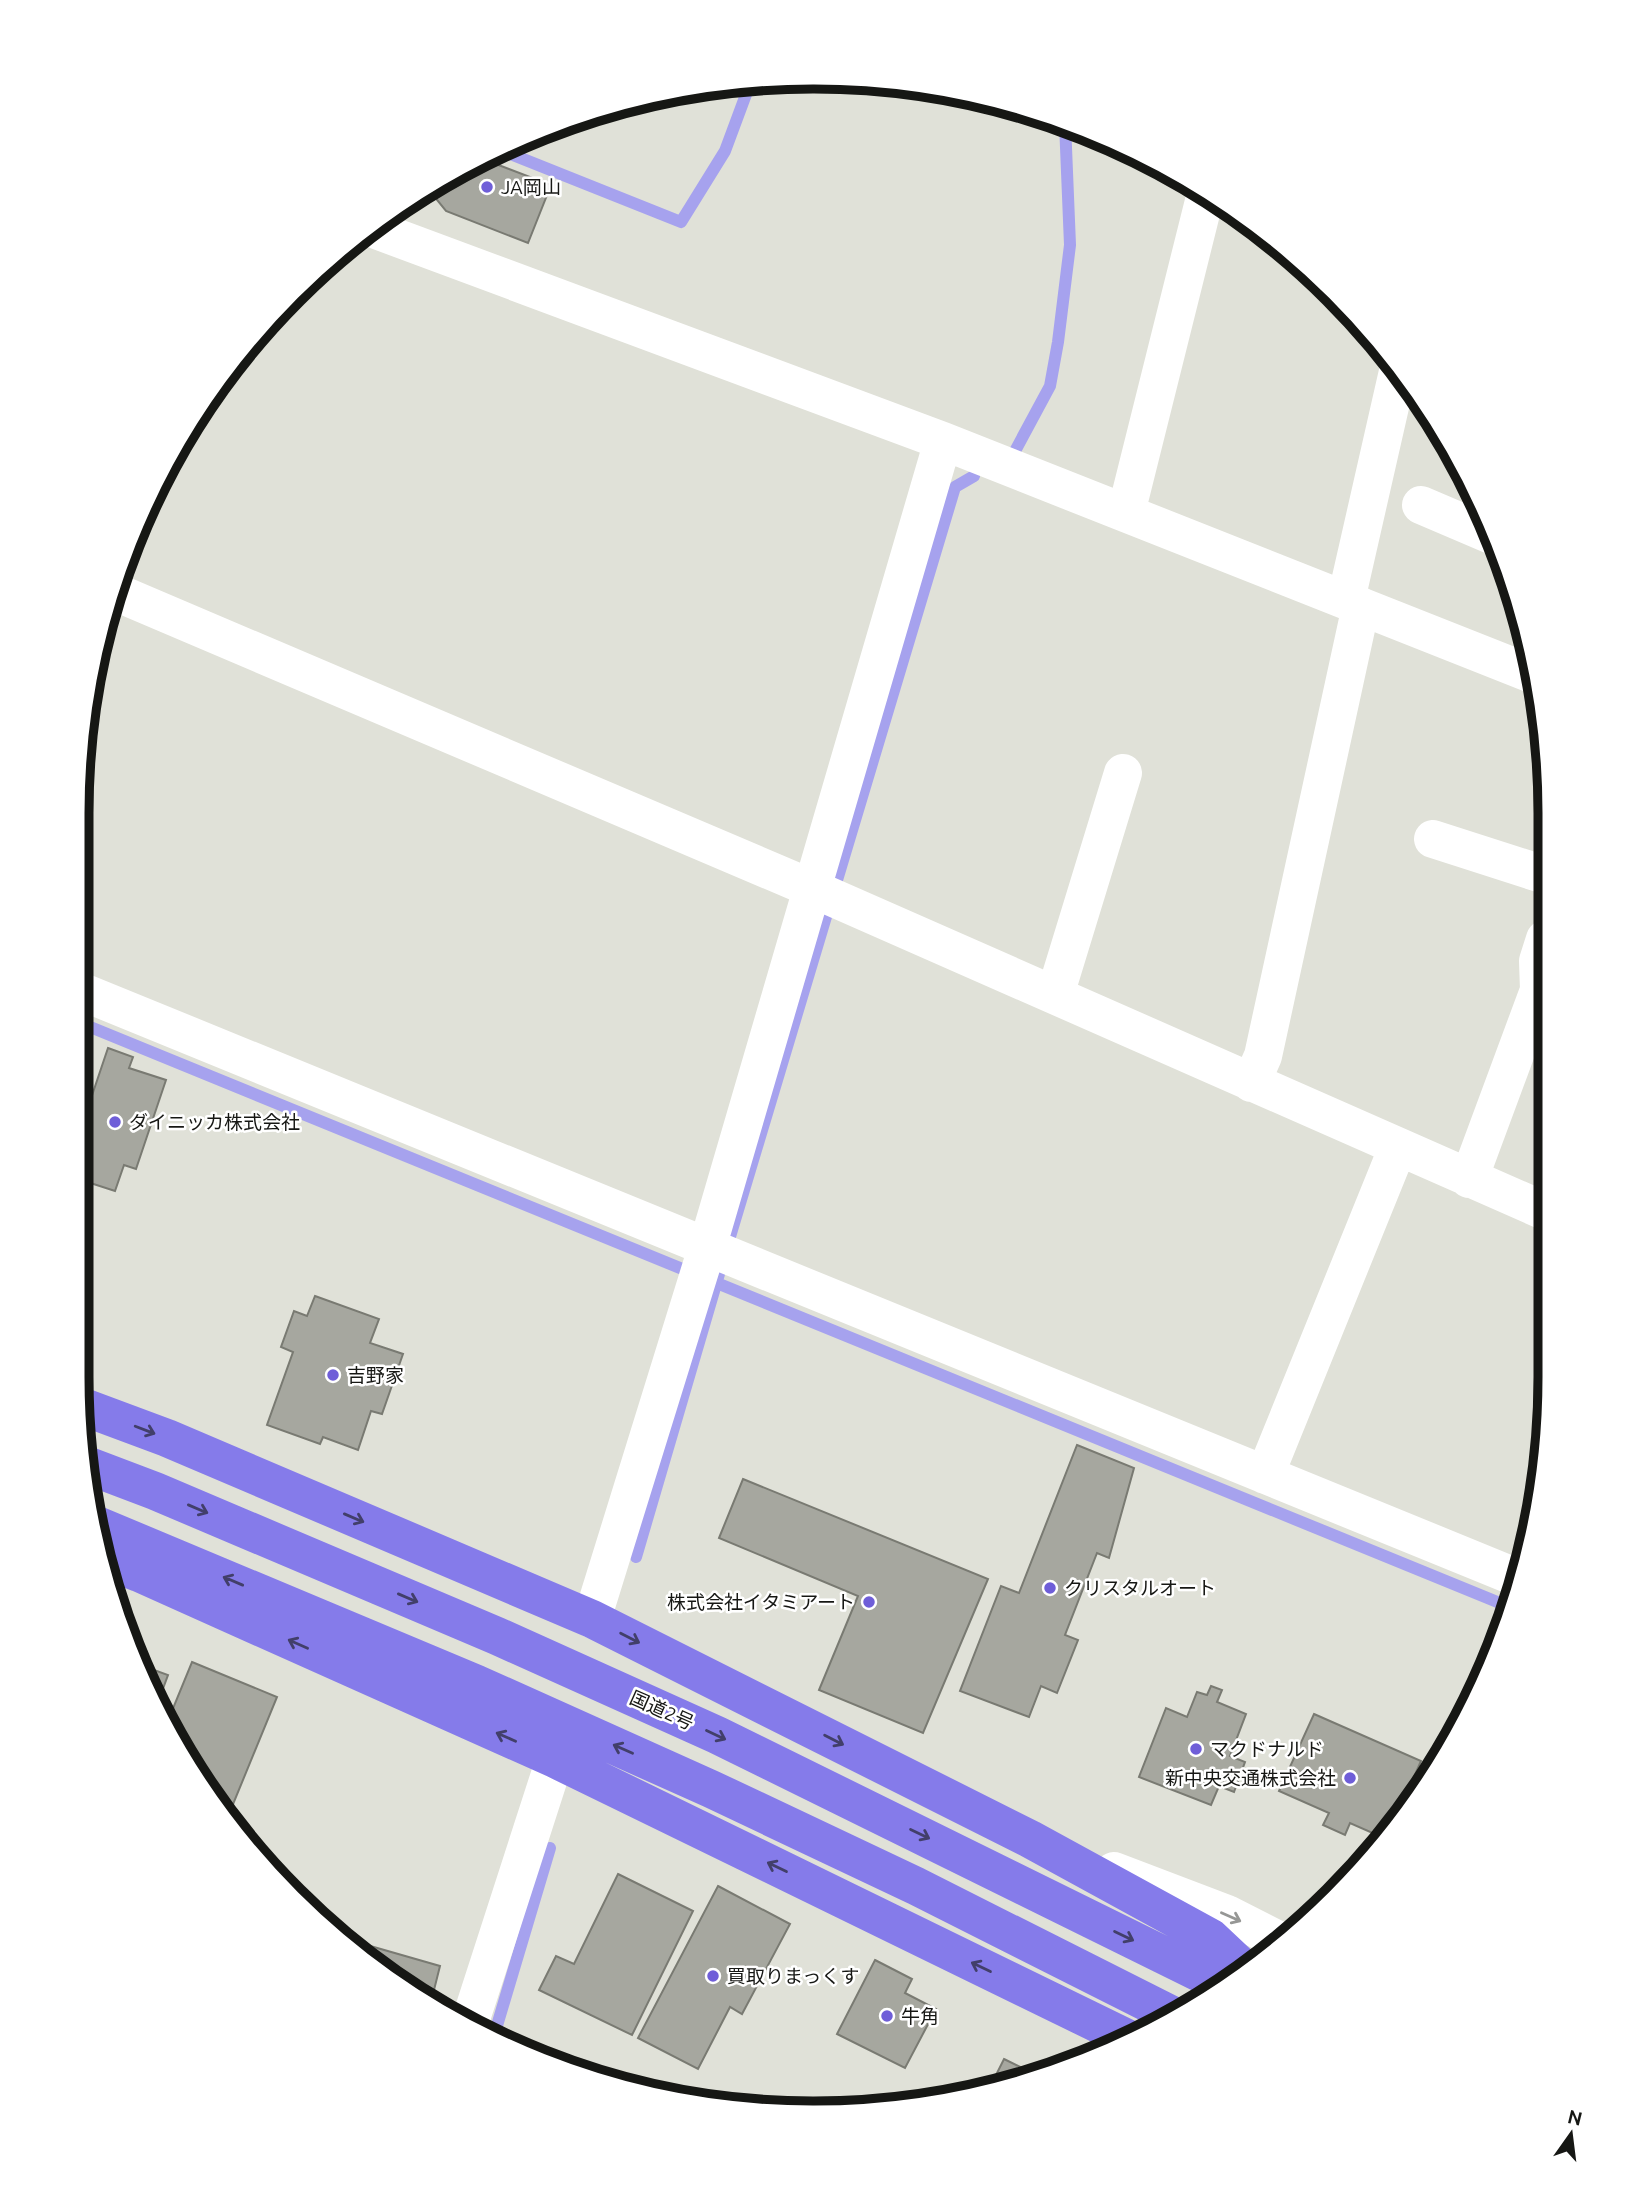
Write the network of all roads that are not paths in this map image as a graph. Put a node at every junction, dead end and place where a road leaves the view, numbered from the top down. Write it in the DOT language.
graph roads {
  1 [pos="1203,203"];
  2 [pos="385,230"];
  3 [pos="1396,384"];
  4 [pos="943,441"];
  5 [pos="1421,505"];
  6 [pos="1126,513"];
  7 [pos="1480,530"];
  8 [pos="123,595"];
  9 [pos="1354,603"];
  10 [pos="1523,669"];
  11 [pos="1123,773"];
  12 [pos="1433,839"];
  13 [pos="1538,873"];
  14 [pos="826,895"];
  15 [pos="1538,993"];
  16 [pos="89,995"];
  17 [pos="1055,995"];
  18 [pos="1251,1083"];
  19 [pos="1398,1147"];
  20 [pos="1469,1179"];
  21 [pos="1538,1208"];
  22 [pos="711,1261"];
  23 [pos="90,1409"];
  24 [pos="95,1468"];
  25 [pos="1265,1475"];
  26 [pos="106,1529"];
  27 [pos="114,1563"];
  28 [pos="1510,1575"];
  29 [pos="592,1619"];
  30 [pos="555,1759"];
  31 [pos="1030,1839"];
  32 [pos="1272,1936"];
  33 [pos="1238,1963"];
  34 [pos="1214,1980"];
  35 [pos="1043,1997"];
  36 [pos="1163,2011"];
  37 [pos="472,2015"];
  38 [pos="1118,2034"];
  39 [pos="1102,2041"];
  1 -- 6 [label="street"];
  2 -- 4 [label="street"];
  3 -- 9 [label="street"];
  4 -- 6 [label="street"];
  4 -- 14 [label="street"];
  5 -- 7 [label="street"];
  6 -- 9 [label="street"];
  8 -- 14 [label="street"];
  9 -- 10 [label="street"];
  9 -- 18 [label="street"];
  11 -- 17 [label="street"];
  12 -- 13 [label="street"];
  14 -- 17 [label="street"];
  14 -- 22 [label="street"];
  15 -- 20 [label="street"];
  16 -- 22 [label="street"];
  17 -- 18 [label="street"];
  18 -- 19 [label="street"];
  19 -- 20 [label="street"];
  19 -- 25 [label="street"];
  20 -- 21 [label="street"];
  22 -- 25 [label="street"];
  22 -- 29 [label="street"];
  23 -- 29 [label="highway, one-way"];
  24 -- 34 [label="highway, 国道2号, one-way"];
  25 -- 28 [label="street"];
  36 -- 26 [label="highway, one-way"];
  30 -- 27 [label="highway, one-way"];
  29 -- 31 [label="highway, one-way"];
  35 -- 30 [label="highway, one-way"];
  30 -- 37 [label="street"];
  31 -- 32 [label="street, one-way"];
  31 -- 33 [label="highway"];
  35 -- 38 [label="highway"];
  35 -- 39 [label="street"];
}
